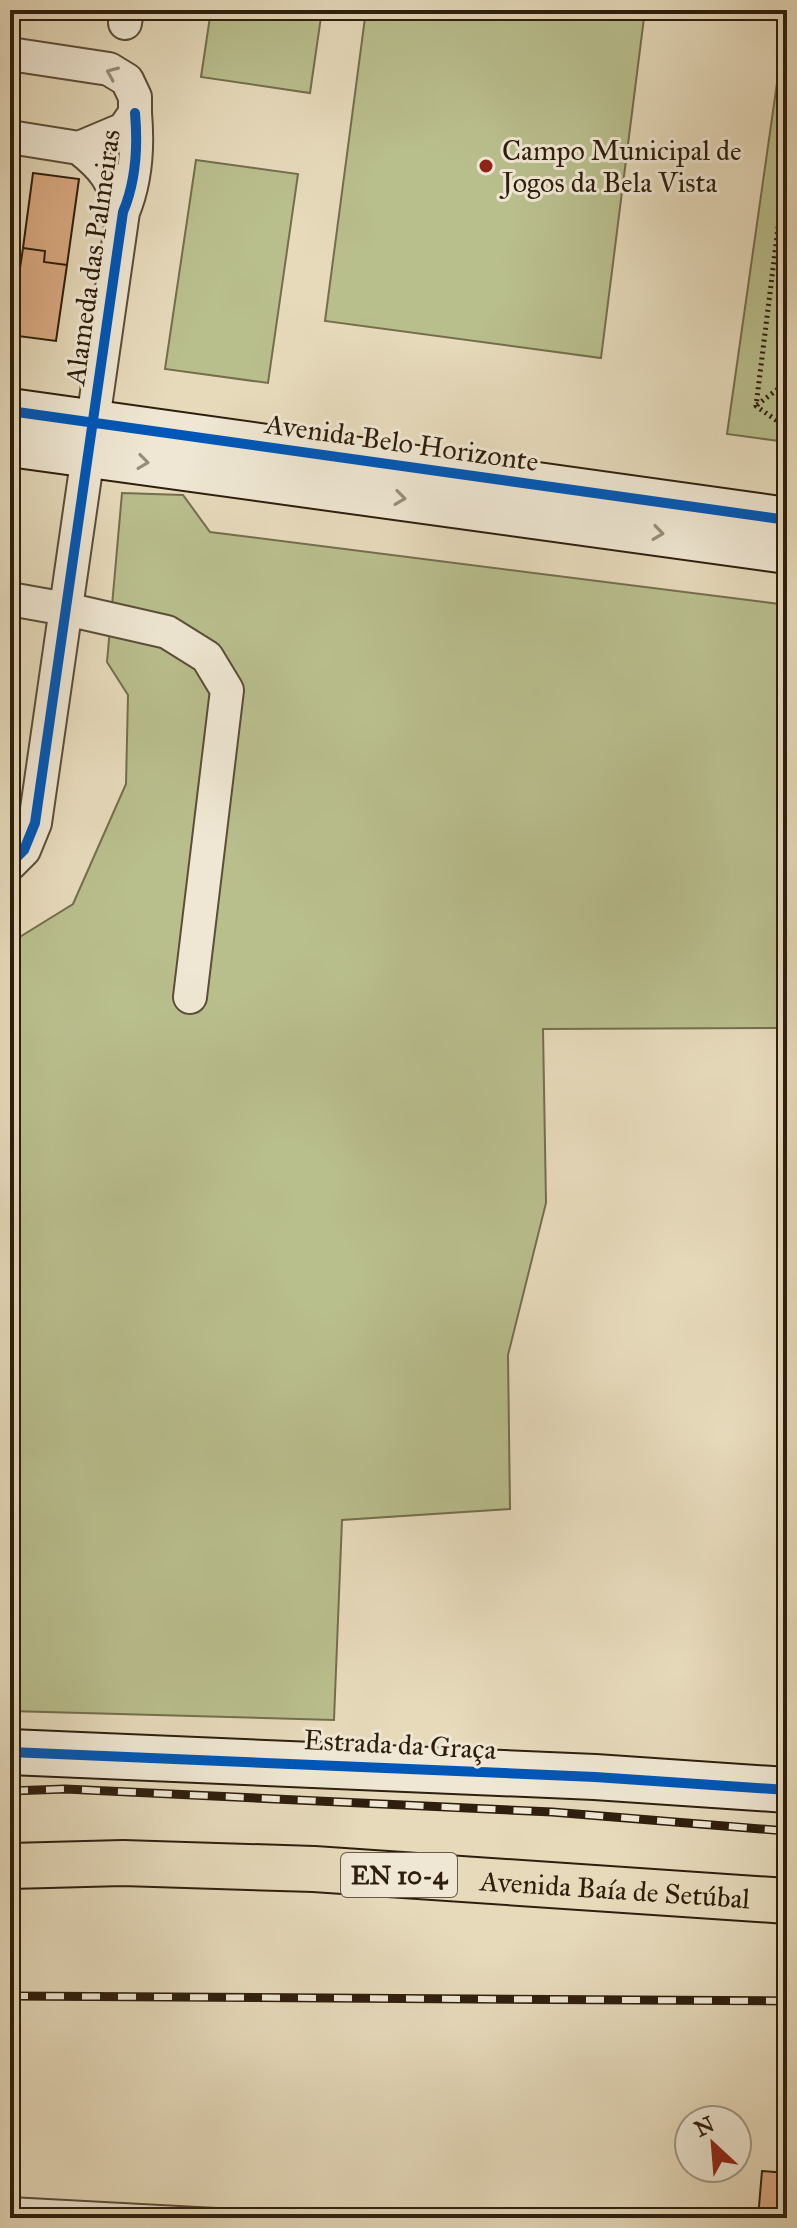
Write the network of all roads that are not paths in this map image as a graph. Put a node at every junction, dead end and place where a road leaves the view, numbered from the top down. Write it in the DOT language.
graph roads {
  1 [pos="10,54"];
  2 [pos="135,113"];
  3 [pos="10,137"];
  4 [pos="79,148"];
  5 [pos="123,212"];
  6 [pos="10,411"];
  7 [pos="90,439"];
  8 [pos="10,444"];
  9 [pos="787,520"];
  10 [pos="787,551"];
  11 [pos="10,599"];
  12 [pos="66,609"];
  13 [pos="10,864"];
  14 [pos="190,997"];
  15 [pos="10,1752"];
  16 [pos="787,1790"];
  17 [pos="10,1866"];
  18 [pos="787,1901"];
  19 [pos="10,2206"];
  20 [pos="235,2218"];
  2 -- 1 [label="street, Alameda das Palmeiras, one-way"];
  2 -- 4 [label="street, Alameda das Palmeiras"];
  2 -- 5 [label="street, Alameda das Palmeiras"];
  3 -- 4 [label="street, Alameda das Palmeiras"];
  4 -- 5 [label="street"];
  5 -- 7 [label="street, Alameda das Palmeiras"];
  6 -- 7 [label="street, Avenida Belo Horizonte"];
  7 -- 8 [label="street, Avenida Belo Horizonte"];
  7 -- 9 [label="street, Avenida Belo Horizonte"];
  7 -- 10 [label="street, Avenida Belo Horizonte, one-way"];
  7 -- 12 [label="street, Alameda das Palmeiras"];
  11 -- 12 [label="street"];
  12 -- 13 [label="street, Alameda das Palmeiras"];
  12 -- 14 [label="street"];
  15 -- 16 [label="street, Estrada da Graça"];
  17 -- 18 [label="main road, Avenida Baía de Setúbal / EN 10-4"];
  19 -- 20 [label="lane"];
}
